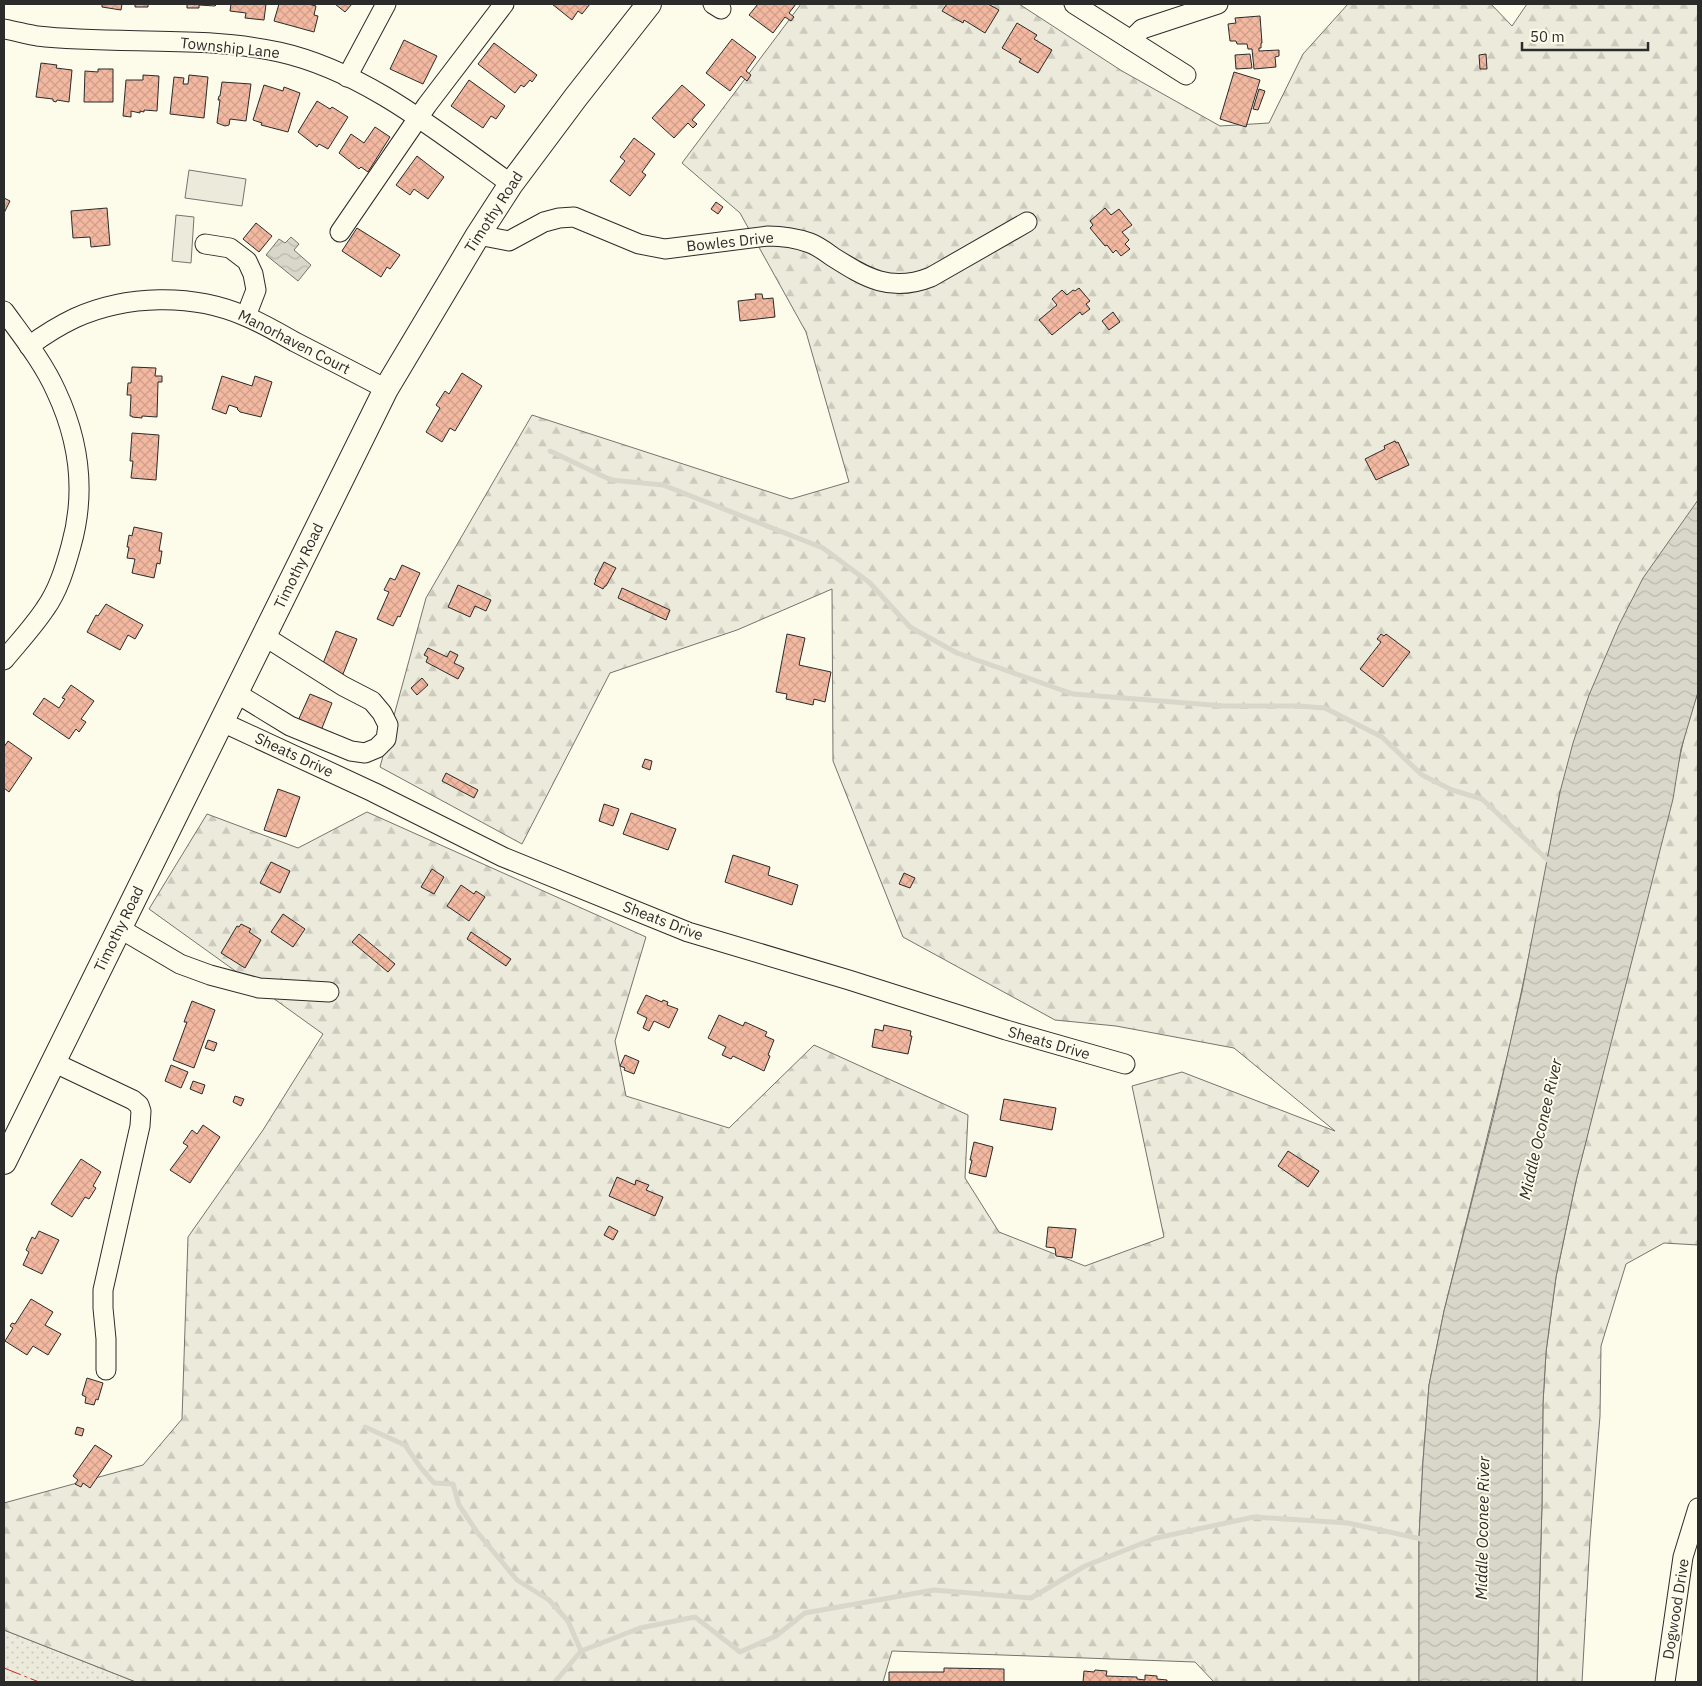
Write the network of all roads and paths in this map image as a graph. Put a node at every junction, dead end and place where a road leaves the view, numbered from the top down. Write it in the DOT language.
graph roads {
  1 [pos="386,4"];
  2 [pos="504,4"];
  3 [pos="649,4"];
  4 [pos="1074,4"];
  5 [pos="1218,4"];
  6 [pos="4,29"];
  7 [pos="1131,40"];
  8 [pos="1186,75"];
  9 [pos="347,77"];
  10 [pos="418,119"];
  11 [pos="511,184"];
  12 [pos="1027,222"];
  13 [pos="340,232"];
  14 [pos="478,235"];
  15 [pos="205,244"];
  16 [pos="4,311"];
  17 [pos="246,316"];
  18 [pos="29,346"];
  19 [pos="386,389"];
  20 [pos="264,636"];
  21 [pos="4,660"];
  22 [pos="236,693"];
  23 [pos="222,722"];
  24 [pos="119,928"];
  25 [pos="329,992"];
  26 [pos="53,1062"];
  27 [pos="1124,1064"];
  28 [pos="4,1162"];
  29 [pos="106,1370"];
  30 [pos="1698,1508"];
  31 [pos="1664,1682"];
  1 -- 9 [label="street"];
  2 -- 10 [label="street"];
  3 -- 11 [label="main road, Timothy Road"];
  4 -- 7 [label="street"];
  5 -- 7 [label="street"];
  6 -- 9 [label="street, Township Lane"];
  7 -- 8 [label="street"];
  9 -- 10 [label="street, Township Lane"];
  10 -- 11 [label="street, Township Lane"];
  10 -- 13 [label="street"];
  11 -- 14 [label="main road, Timothy Road"];
  12 -- 14 [label="street, Bowles Drive"];
  14 -- 19 [label="main road, Timothy Road"];
  15 -- 17 [label="street"];
  16 -- 18 [label="street"];
  17 -- 18 [label="street, Manorhaven Court"];
  17 -- 19 [label="street, Manorhaven Court"];
  18 -- 21 [label="street"];
  19 -- 20 [label="main road, Timothy Road"];
  20 -- 22 [label="main road, Timothy Road"];
  20 -- 22 [label="street"];
  22 -- 23 [label="main road, Timothy Road"];
  23 -- 24 [label="main road, Timothy Road"];
  23 -- 27 [label="street, Sheats Drive"];
  24 -- 25 [label="street"];
  24 -- 26 [label="main road, Timothy Road"];
  26 -- 28 [label="main road, Timothy Road"];
  26 -- 29 [label="street"];
  30 -- 31 [label="street, Dogwood Drive"];
}
